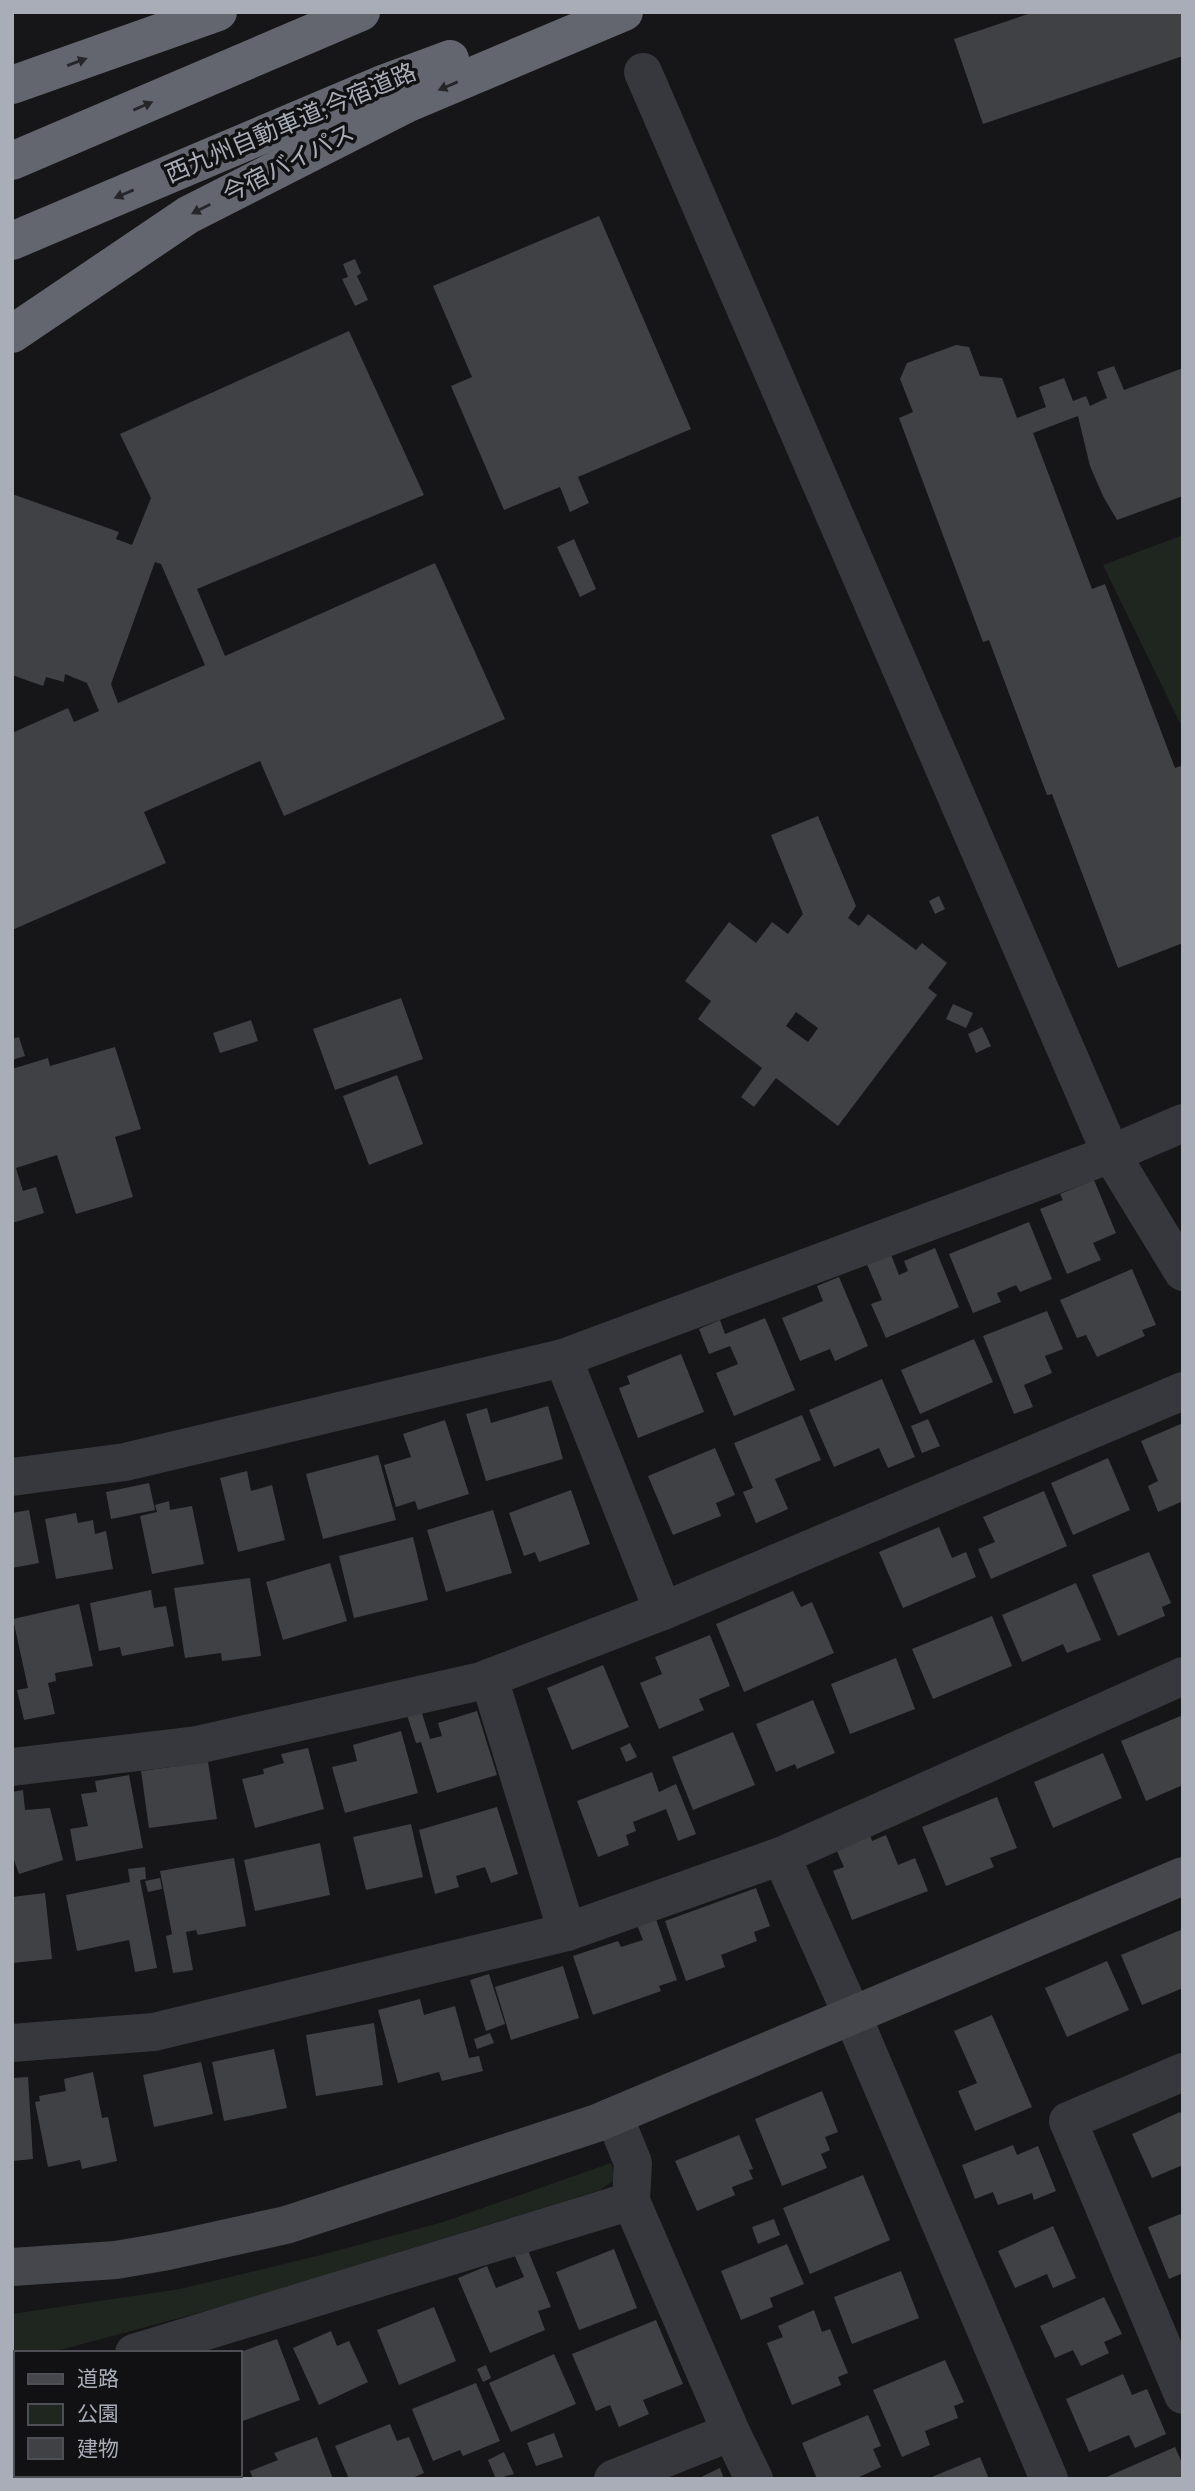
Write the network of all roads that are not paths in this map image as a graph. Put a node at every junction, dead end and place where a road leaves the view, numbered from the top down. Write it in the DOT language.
graph roads {
  1 [pos="218,12"];
  2 [pos="361,12"];
  3 [pos="573,12"];
  4 [pos="624,12"];
  5 [pos="643,72"];
  6 [pos="12,85"];
  7 [pos="12,162"];
  8 [pos="12,241"];
  9 [pos="12,334"];
  10 [pos="1183,1123"];
  11 [pos="1111,1154"];
  12 [pos="1183,1272"];
  13 [pos="563,1358"];
  14 [pos="1183,1391"];
  15 [pos="12,1477"];
  16 [pos="663,1611"];
  17 [pos="1183,1676"];
  18 [pos="489,1678"];
  19 [pos="12,1767"];
  20 [pos="781,1856"];
  21 [pos="1183,1876"];
  22 [pos="568,1932"];
  23 [pos="852,2015"];
  24 [pos="12,2043"];
  25 [pos="1183,2072"];
  26 [pos="614,2116"];
  27 [pos="631,2201"];
  28 [pos="12,2267"];
  29 [pos="1172,2339"];
  30 [pos="141,2351"];
  31 [pos="1183,2395"];
  32 [pos="732,2432"];
  33 [pos="613,2479"];
  34 [pos="754,2479"];
  35 [pos="1049,2479"];
  6 -- 1 [label="highway, one-way"];
  7 -- 2 [label="highway, one-way"];
  3 -- 8 [label="highway, 西九州自動車道;今宿道路, one-way"];
  4 -- 9 [label="highway, 今宿バイパス, one-way"];
  5 -- 11 [label="street"];
  10 -- 11 [label="street"];
  11 -- 12 [label="street"];
  11 -- 13 [label="street"];
  13 -- 15 [label="street"];
  13 -- 16 [label="street"];
  14 -- 16 [label="street"];
  16 -- 18 [label="street"];
  17 -- 20 [label="street"];
  18 -- 19 [label="street"];
  18 -- 22 [label="street"];
  20 -- 22 [label="street"];
  20 -- 23 [label="street"];
  21 -- 23 [label="street"];
  22 -- 24 [label="street"];
  23 -- 26 [label="street"];
  23 -- 35 [label="street"];
  25 -- 29 [label="street"];
  26 -- 27 [label="street"];
  26 -- 28 [label="street"];
  27 -- 30 [label="street"];
  27 -- 32 [label="street"];
  29 -- 31 [label="street"];
  32 -- 33 [label="street"];
  32 -- 34 [label="street"];
}
